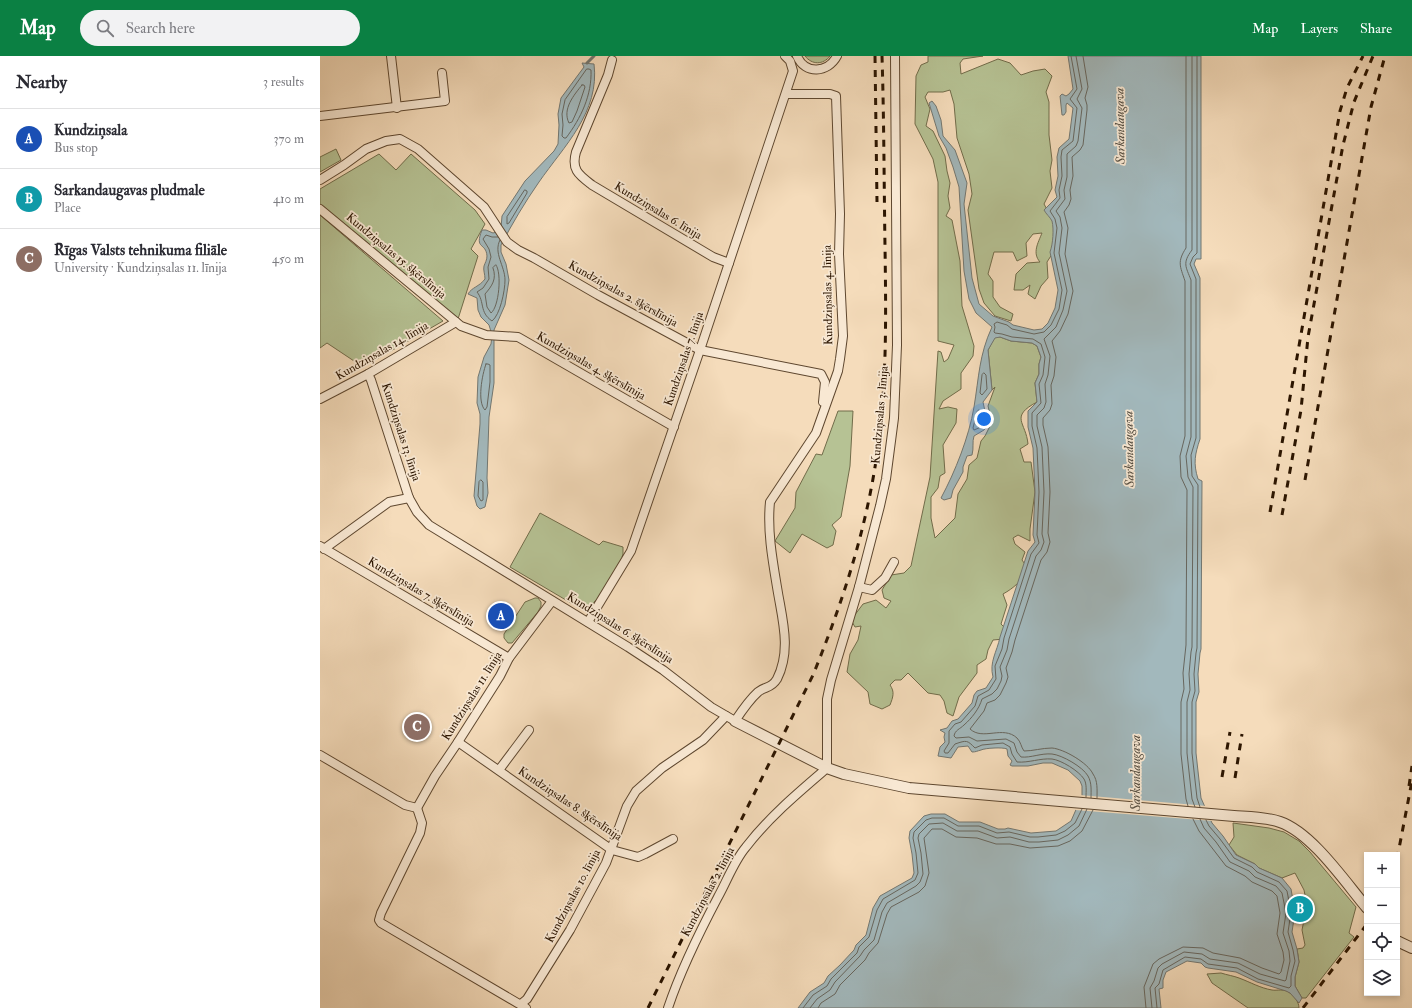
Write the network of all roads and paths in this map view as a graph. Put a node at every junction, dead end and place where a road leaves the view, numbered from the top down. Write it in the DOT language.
graph roads {
  1 [pos="391,56"];
  2 [pos="785,56"];
  3 [pos="797,56"];
  4 [pos="837,56"];
  5 [pos="894,56"];
  6 [pos="612,60"];
  7 [pos="803,65"];
  8 [pos="794,71"];
  9 [pos="442,72"];
  10 [pos="786,94"];
  11 [pos="397,108"];
  12 [pos="320,116"];
  13 [pos="320,180"];
  14 [pos="320,209"];
  15 [pos="729,264"];
  16 [pos="456,322"];
  17 [pos="518,337"];
  18 [pos="700,350"];
  19 [pos="368,374"];
  20 [pos="320,400"];
  21 [pos="824,412"];
  22 [pos="674,426"];
  23 [pos="409,498"];
  24 [pos="322,547"];
  25 [pos="894,562"];
  26 [pos="859,587"];
  27 [pos="552,601"];
  28 [pos="588,622"];
  29 [pos="509,658"];
  30 [pos="731,718"];
  31 [pos="529,730"];
  32 [pos="458,742"];
  33 [pos="320,755"];
  34 [pos="827,768"];
  35 [pos="499,770"];
  36 [pos="417,808"];
  37 [pos="673,839"];
  38 [pos="612,850"];
  39 [pos="1364,904"];
  40 [pos="1400,943"];
  41 [pos="1412,948"];
  42 [pos="524,1006"];
  43 [pos="668,1008"];
  1 -- 11 [label="street"];
  2 -- 8 [label="street"];
  3 -- 7 [label="street"];
  4 -- 7 [label="street"];
  5 -- 26 [label="street, Kundziņsalas 3. līnija"];
  6 -- 15 [label="street, Kundziņsalas 6. līnija"];
  7 -- 8 [label="street"];
  8 -- 10 [label="street, Kundziņsalas 7. līnija"];
  9 -- 11 [label="street"];
  10 -- 15 [label="street, Kundziņsalas 7. līnija"];
  10 -- 21 [label="street, Kundziņsalas 4. līnija"];
  11 -- 12 [label="street"];
  13 -- 18 [label="street, Kundziņsalas 2. šķērslīnija"];
  14 -- 16 [label="street, Kundziņsalas 15. šķērslīnija"];
  15 -- 18 [label="street, Kundziņsalas 7. līnija"];
  16 -- 17 [label="street, Kundziņsalas 15. šķērslīnija"];
  16 -- 19 [label="street, Kundziņsalas 14. līnija"];
  17 -- 22 [label="street, Kundziņsalas 4. šķērslīnija"];
  18 -- 21 [label="street, Kundziņsalas 2. šķērslīnija"];
  18 -- 22 [label="street, Kundziņsalas 7. līnija"];
  19 -- 20 [label="street, Kundziņsalas 14. līnija"];
  19 -- 23 [label="street, Kundziņsalas 13. līnija"];
  21 -- 30 [label="street, Kundziņsalas 4. līnija"];
  22 -- 28 [label="street, Kundziņsalas 7. līnija"];
  23 -- 24 [label="street"];
  23 -- 27 [label="street, Kundziņsalas 6. šķērslīnija"];
  24 -- 29 [label="street, Kundziņsalas 7. šķērslīnija"];
  25 -- 26 [label="street"];
  26 -- 34 [label="street, Kundziņsalas 3. līnija"];
  27 -- 28 [label="street, Kundziņsalas 6. šķērslīnija"];
  27 -- 29 [label="street, Kundziņsalas 11. līnija"];
  28 -- 30 [label="street, Kundziņsalas 6. šķērslīnija"];
  29 -- 32 [label="street, Kundziņsalas 11. līnija"];
  30 -- 34 [label="street, Kundziņsalas 6. šķērslīnija"];
  30 -- 38 [label="street, Kundziņsalas 10. līnija"];
  31 -- 35 [label="street"];
  32 -- 35 [label="street, Kundziņsalas 8. šķērslīnija"];
  32 -- 36 [label="street, Kundziņsalas 11. līnija"];
  33 -- 36 [label="street"];
  34 -- 39 [label="street, Kundziņsalas 6. šķērslīnija"];
  34 -- 43 [label="street, Kundziņsalas 2. līnija"];
  35 -- 38 [label="street, Kundziņsalas 8. šķērslīnija"];
  36 -- 42 [label="street"];
  37 -- 38 [label="street, Kundziņsalas 8. šķērslīnija"];
  38 -- 42 [label="street, Kundziņsalas 10. līnija"];
  40 -- 41 [label="street"];
}
